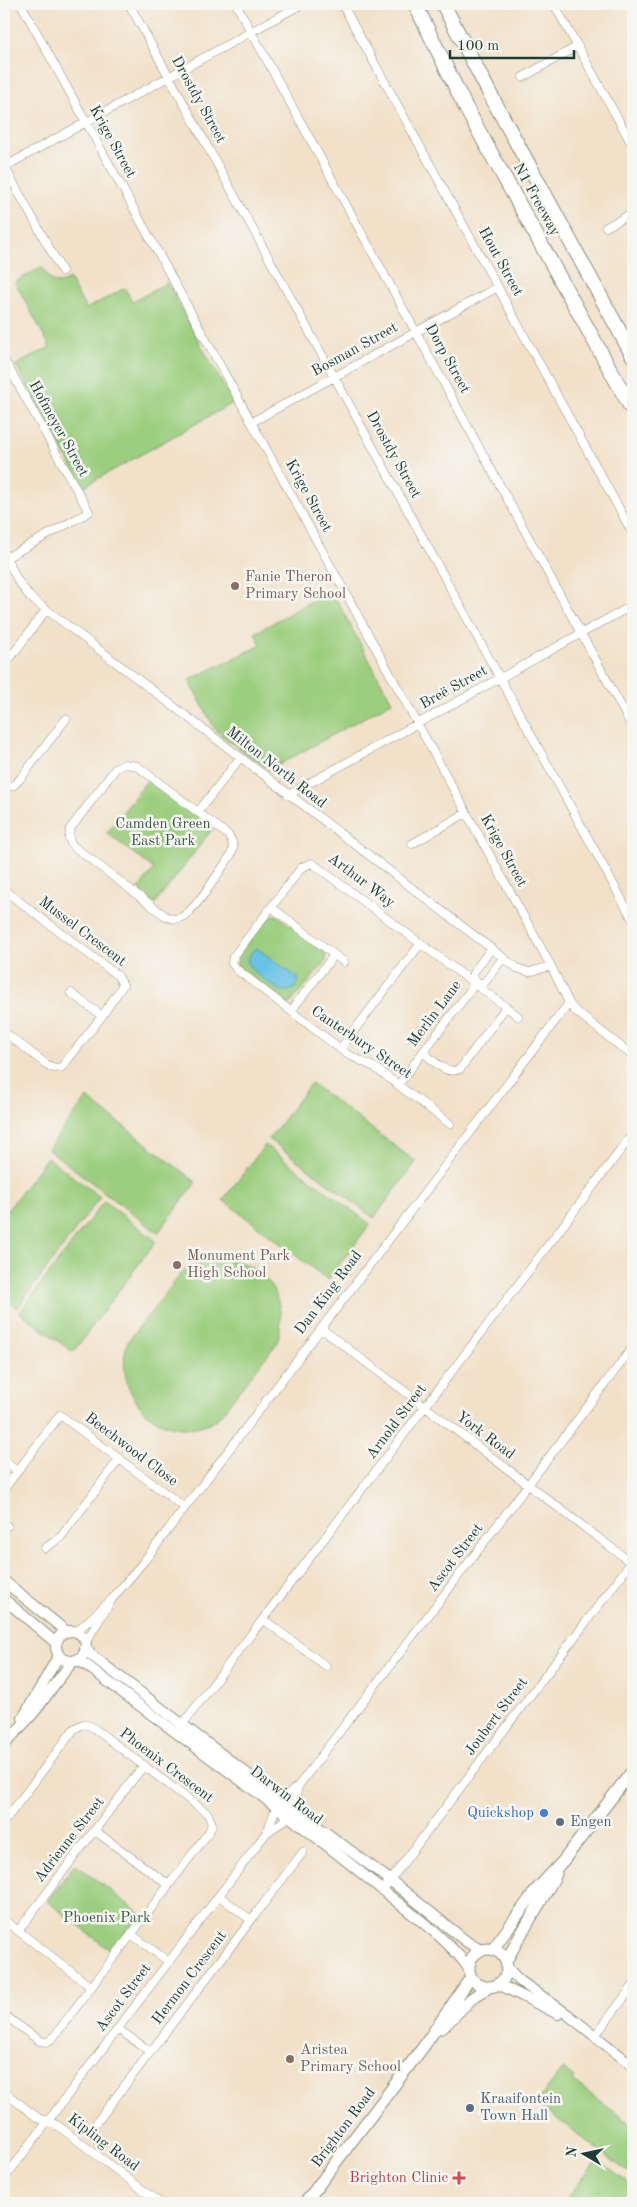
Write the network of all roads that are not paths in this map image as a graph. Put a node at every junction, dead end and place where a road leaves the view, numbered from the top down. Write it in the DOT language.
graph roads {
  1 [pos="21,4"];
  2 [pos="129,4"];
  3 [pos="236,4"];
  4 [pos="302,4"];
  5 [pos="342,4"];
  6 [pos="415,4"];
  7 [pos="443,4"];
  8 [pos="554,4"];
  9 [pos="251,32"];
  10 [pos="578,46"];
  11 [pos="169,77"];
  12 [pos="523,77"];
  13 [pos="86,122"];
  14 [pos="633,146"];
  15 [pos="4,167"];
  16 [pos="633,213"];
  17 [pos="606,227"];
  18 [pos="62,271"];
  19 [pos="498,287"];
  20 [pos="416,332"];
  21 [pos="633,356"];
  22 [pos="4,359"];
  23 [pos="334,377"];
  24 [pos="633,410"];
  25 [pos="252,422"];
  26 [pos="633,534"];
  27 [pos="5,556"];
  28 [pos="633,605"];
  29 [pos="46,610"];
  30 [pos="582,634"];
  31 [pos="4,666"];
  32 [pos="500,678"];
  33 [pos="66,719"];
  34 [pos="417,724"];
  35 [pos="633,728"];
  36 [pos="240,758"];
  37 [pos="4,786"];
  38 [pos="288,795"];
  39 [pos="198,812"];
  40 [pos="466,813"];
  41 [pos="412,844"];
  42 [pos="4,890"];
  43 [pos="271,907"];
  44 [pos="633,920"];
  45 [pos="420,943"];
  46 [pos="491,949"];
  47 [pos="334,955"];
  48 [pos="503,958"];
  49 [pos="344,962"];
  50 [pos="233,966"];
  51 [pos="551,966"];
  52 [pos="475,984"];
  53 [pos="71,993"];
  54 [pos="569,1003"];
  55 [pos="506,1007"];
  56 [pos="291,1012"];
  57 [pos="102,1016"];
  58 [pos="518,1016"];
  59 [pos="4,1032"];
  60 [pos="340,1049"];
  61 [pos="423,1052"];
  62 [pos="633,1056"];
  63 [pos="398,1085"];
  64 [pos="450,1124"];
  65 [pos="633,1134"];
  66 [pos="322,1329"];
  67 [pos="633,1347"];
  68 [pos="425,1408"];
  69 [pos="120,1458"];
  70 [pos="4,1461"];
  71 [pos="17,1471"];
  72 [pos="528,1486"];
  73 [pos="4,1488"];
  74 [pos="184,1507"];
  75 [pos="44,1548"];
  76 [pos="633,1562"];
  77 [pos="4,1581"];
  78 [pos="4,1599"];
  79 [pos="112,1599"];
  80 [pos="264,1620"];
  81 [pos="71,1632"];
  82 [pos="56,1643"];
  83 [pos="85,1645"];
  84 [pos="59,1655"];
  85 [pos="75,1660"];
  86 [pos="326,1666"];
  87 [pos="20,1725"];
  88 [pos="182,1725"];
  89 [pos="4,1746"];
  90 [pos="144,1765"];
  91 [pos="633,1770"];
  92 [pos="299,1785"];
  93 [pos="277,1803"];
  94 [pos="291,1813"];
  95 [pos="4,1822"];
  96 [pos="95,1830"];
  97 [pos="267,1832"];
  98 [pos="303,1852"];
  99 [pos="563,1861"];
  100 [pos="390,1880"];
  101 [pos="169,1885"];
  102 [pos="382,1891"];
  103 [pos="219,1896"];
  104 [pos="4,1920"];
  105 [pos="251,1920"];
  106 [pos="18,1931"];
  107 [pos="131,1934"];
  108 [pos="493,1949"];
  109 [pos="481,1950"];
  110 [pos="169,1962"];
  111 [pos="507,1965"];
  112 [pos="469,1972"];
  113 [pos="494,1986"];
  114 [pos="633,1986"];
  115 [pos="91,1987"];
  116 [pos="4,2015"];
  117 [pos="580,2025"];
  118 [pos="118,2029"];
  119 [pos="594,2037"];
  120 [pos="424,2046"];
  121 [pos="150,2052"];
  122 [pos="633,2066"];
  123 [pos="4,2092"];
  124 [pos="48,2122"];
  125 [pos="98,2122"];
  126 [pos="4,2179"];
  127 [pos="633,2194"];
  128 [pos="160,2203"];
  129 [pos="305,2203"];
  130 [pos="626,2203"];
  1 -- 13 [label="street, Krige Street"];
  2 -- 11 [label="street, Drostdy Street"];
  3 -- 9 [label="street, Dorp Street"];
  4 -- 9 [label="street"];
  5 -- 19 [label="street, Hout Street"];
  6 -- 24 [label="highway, N1 Freeway"];
  7 -- 21 [label="highway, N1 Freeway"];
  8 -- 10 [label="street"];
  9 -- 11 [label="street"];
  9 -- 20 [label="street, Dorp Street"];
  10 -- 12 [label="street"];
  10 -- 14 [label="street"];
  11 -- 13 [label="street"];
  11 -- 23 [label="street, Drostdy Street"];
  13 -- 15 [label="street"];
  13 -- 25 [label="street, Krige Street"];
  15 -- 18 [label="street"];
  16 -- 17 [label="street"];
  19 -- 20 [label="street, Bosman Street"];
  19 -- 26 [label="street, Hout Street"];
  20 -- 23 [label="street, Bosman Street"];
  20 -- 30 [label="street, Dorp Street"];
  22 -- 27 [label="street, Hofmeyer Street"];
  23 -- 25 [label="street, Bosman Street"];
  23 -- 32 [label="street, Drostdy Street"];
  25 -- 34 [label="street, Krige Street"];
  27 -- 29 [label="street, Milton North Road"];
  28 -- 30 [label="street, Breë Street"];
  29 -- 31 [label="street"];
  29 -- 36 [label="street, Milton North Road"];
  30 -- 32 [label="street, Breë Street"];
  30 -- 35 [label="street, Dorp Street"];
  32 -- 34 [label="street, Breë Street"];
  32 -- 44 [label="street, Drostdy Street"];
  33 -- 37 [label="street"];
  34 -- 38 [label="street, Breë Street"];
  34 -- 40 [label="street, Krige Street"];
  36 -- 38 [label="street, Milton North Road"];
  36 -- 39 [label="street"];
  38 -- 46 [label="street, Milton North Road"];
  39 -- 39 [label="street"];
  40 -- 41 [label="street"];
  40 -- 51 [label="street, Krige Street"];
  42 -- 57 [label="street, Mussel Crescent"];
  43 -- 45 [label="street, Arthur Way"];
  43 -- 47 [label="street"];
  43 -- 50 [label="street, Arthur Way"];
  45 -- 52 [label="street, Arthur Way"];
  45 -- 60 [label="street"];
  46 -- 48 [label="street, Milton North Road"];
  46 -- 52 [label="street, Merlin Lane"];
  47 -- 49 [label="street"];
  47 -- 56 [label="street"];
  48 -- 51 [label="street, Milton North Road"];
  48 -- 52 [label="street, Merlin Lane"];
  50 -- 56 [label="street, Canterbury Street"];
  51 -- 54 [label="street, Krige Street"];
  52 -- 55 [label="street, Arthur Way"];
  52 -- 61 [label="street, Merlin Lane"];
  53 -- 57 [label="street"];
  54 -- 62 [label="street, Krige Street"];
  54 -- 66 [label="street, Dan King Road"];
  55 -- 58 [label="street, Arthur Way"];
  55 -- 61 [label="street"];
  56 -- 60 [label="street, Canterbury Street"];
  57 -- 59 [label="street, Mussel Crescent"];
  60 -- 63 [label="street, Canterbury Street"];
  61 -- 63 [label="street, Merlin Lane"];
  63 -- 64 [label="street, Canterbury Street"];
  65 -- 68 [label="street, Arnold Street"];
  66 -- 68 [label="street, York Road"];
  66 -- 74 [label="street, Dan King Road"];
  67 -- 72 [label="street, Ascot Street"];
  68 -- 72 [label="street, York Road"];
  68 -- 80 [label="street, Arnold Street"];
  69 -- 71 [label="street, Beechwood Close"];
  69 -- 74 [label="street, Beechwood Close"];
  69 -- 75 [label="street"];
  70 -- 71 [label="street"];
  71 -- 73 [label="street"];
  72 -- 76 [label="street, York Road"];
  72 -- 92 [label="street, Ascot Street"];
  74 -- 79 [label="street, Dan King Road"];
  76 -- 100 [label="street, Joubert Street"];
  77 -- 81 [label="street"];
  78 -- 82 [label="street"];
  79 -- 81 [label="street, Dan King Road"];
  79 -- 83 [label="street, Dan King Road"];
  80 -- 86 [label="street"];
  80 -- 88 [label="street, Arnold Street"];
  81 -- 82 [label="street"];
  81 -- 83 [label="street"];
  82 -- 84 [label="street"];
  83 -- 85 [label="street"];
  83 -- 88 [label="street, Darwin Road"];
  84 -- 85 [label="street"];
  84 -- 87 [label="street"];
  85 -- 87 [label="street"];
  85 -- 93 [label="street, Darwin Road"];
  87 -- 89 [label="street"];
  88 -- 93 [label="street, Darwin Road"];
  90 -- 95 [label="street, Phoenix Crescent"];
  90 -- 96 [label="street, Adrienne Street"];
  90 -- 101 [label="street, Phoenix Crescent"];
  91 -- 99 [label="main road"];
  92 -- 93 [label="street, Ascot Street"];
  92 -- 94 [label="street, Ascot Street"];
  93 -- 94 [label="street, Darwin Road"];
  93 -- 97 [label="street, Ascot Street"];
  94 -- 97 [label="street, Ascot Street"];
  94 -- 100 [label="street, Darwin Road"];
  94 -- 102 [label="street, Darwin Road"];
  96 -- 101 [label="street"];
  96 -- 106 [label="street, Adrienne Street"];
  97 -- 103 [label="street, Ascot Street"];
  98 -- 105 [label="street, Hermon Crescent"];
  99 -- 108 [label="main road"];
  99 -- 111 [label="main road"];
  100 -- 102 [label="street, Joubert Street"];
  100 -- 109 [label="street, Darwin Road"];
  101 -- 107 [label="street, Phoenix Crescent"];
  102 -- 112 [label="street, Darwin Road"];
  103 -- 105 [label="street"];
  103 -- 110 [label="street, Ascot Street"];
  104 -- 106 [label="street"];
  105 -- 121 [label="street, Hermon Crescent"];
  106 -- 115 [label="street"];
  107 -- 110 [label="street"];
  107 -- 115 [label="street, Phoenix Crescent"];
  108 -- 109 [label="main road"];
  108 -- 111 [label="main road"];
  109 -- 112 [label="main road"];
  110 -- 118 [label="street, Ascot Street"];
  111 -- 113 [label="main road"];
  111 -- 117 [label="street"];
  112 -- 113 [label="main road"];
  112 -- 120 [label="main road, Brighton Road"];
  113 -- 117 [label="street"];
  113 -- 120 [label="main road, Brighton Road"];
  114 -- 119 [label="street"];
  115 -- 116 [label="street, Phoenix Crescent"];
  117 -- 119 [label="street"];
  118 -- 121 [label="street"];
  118 -- 124 [label="street, Ascot Street"];
  119 -- 122 [label="street"];
  120 -- 129 [label="main road, Brighton Road"];
  121 -- 125 [label="street, Hermon Crescent"];
  123 -- 124 [label="street, Kipling Road"];
  124 -- 126 [label="street, Ascot Street"];
  124 -- 128 [label="street, Kipling Road"];
  127 -- 130 [label="street"];
}
